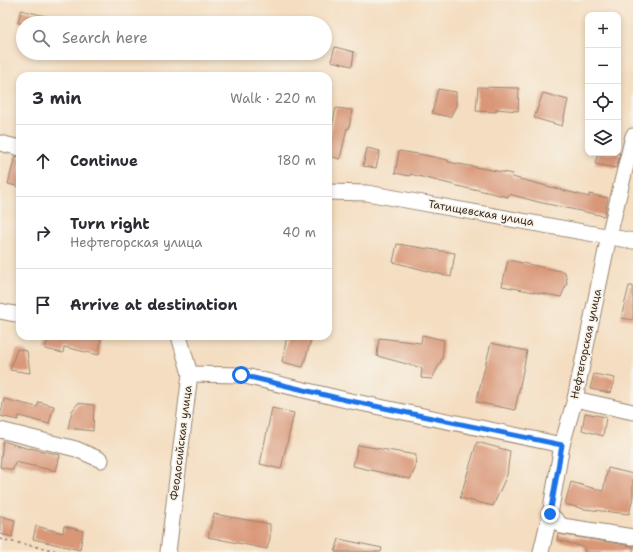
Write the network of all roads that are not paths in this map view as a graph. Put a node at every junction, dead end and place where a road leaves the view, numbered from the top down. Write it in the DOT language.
graph roads {
  1 [pos="633,136"];
  2 [pos="0,143"];
  3 [pos="16,147"];
  4 [pos="332,192"];
  5 [pos="609,236"];
  6 [pos="633,241"];
  7 [pos="0,311"];
  8 [pos="16,314"];
  9 [pos="180,340"];
  10 [pos="190,374"];
  11 [pos="575,399"];
  12 [pos="633,412"];
  13 [pos="0,430"];
  14 [pos="562,445"];
  15 [pos="101,460"];
  16 [pos="550,514"];
  17 [pos="633,537"];
  18 [pos="168,552"];
  19 [pos="541,552"];
  1 -- 5 [label="street, Нефтегорская улица"];
  2 -- 3 [label="street"];
  4 -- 5 [label="street, Татищевская улица"];
  5 -- 6 [label="street, Татищевская улица"];
  5 -- 11 [label="street, Нефтегорская улица"];
  7 -- 8 [label="street"];
  9 -- 10 [label="street, Феодосийская улица"];
  10 -- 14 [label="street"];
  10 -- 18 [label="street, Феодосийская улица"];
  11 -- 12 [label="street"];
  11 -- 14 [label="street, Нефтегорская улица"];
  13 -- 15 [label="street"];
  14 -- 16 [label="street, Нефтегорская улица"];
  16 -- 17 [label="street"];
  16 -- 19 [label="street, Нефтегорская улица"];
}
